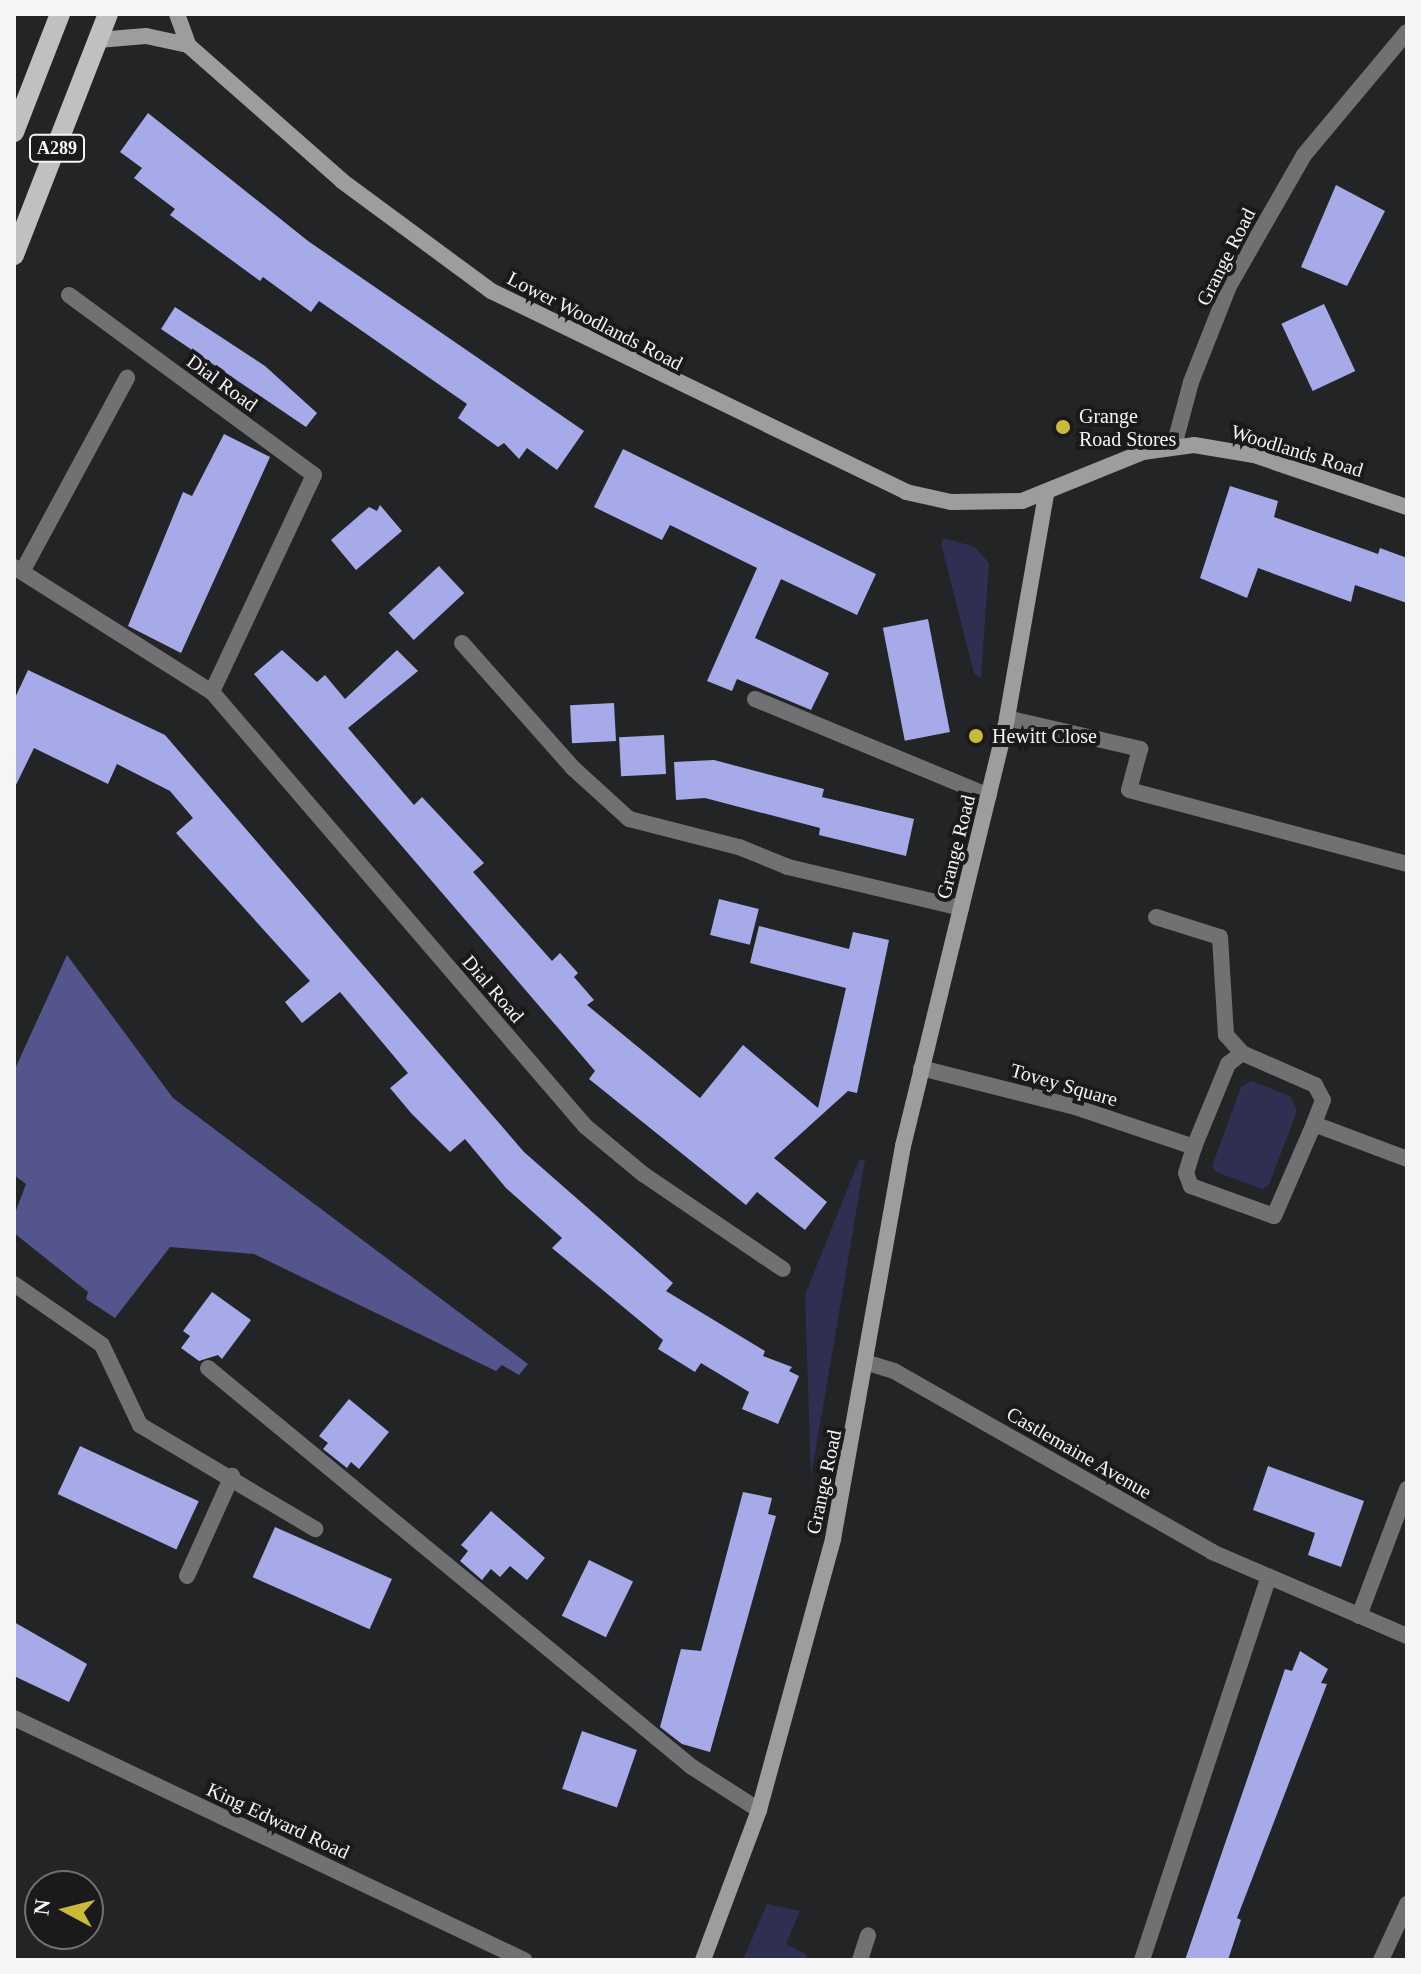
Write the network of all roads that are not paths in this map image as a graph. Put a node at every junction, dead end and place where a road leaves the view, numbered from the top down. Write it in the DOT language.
graph roads {
  1 [pos="60,14"];
  2 [pos="108,14"];
  3 [pos="177,14"];
  4 [pos="1407,32"];
  5 [pos="98,40"];
  6 [pos="188,45"];
  7 [pos="14,132"];
  8 [pos="14,255"];
  9 [pos="69,295"];
  10 [pos="127,378"];
  11 [pos="1174,446"];
  12 [pos="1046,494"];
  13 [pos="1407,507"];
  14 [pos="18,570"];
  15 [pos="462,643"];
  16 [pos="212,692"];
  17 [pos="755,699"];
  18 [pos="1007,718"];
  19 [pos="989,796"];
  20 [pos="1407,864"];
  21 [pos="961,908"];
  22 [pos="1156,917"];
  23 [pos="1242,1053"];
  24 [pos="921,1068"];
  25 [pos="1314,1124"];
  26 [pos="1194,1147"];
  27 [pos="1407,1159"];
  28 [pos="783,1269"];
  29 [pos="14,1284"];
  30 [pos="868,1363"];
  31 [pos="208,1368"];
  32 [pos="232,1476"];
  33 [pos="1407,1489"];
  34 [pos="315,1529"];
  35 [pos="187,1576"];
  36 [pos="1268,1580"];
  37 [pos="1359,1616"];
  38 [pos="1407,1636"];
  39 [pos="14,1718"];
  40 [pos="759,1810"];
  41 [pos="1407,1904"];
  42 [pos="868,1935"];
  43 [pos="524,1960"];
  44 [pos="703,1960"];
  45 [pos="860,1960"];
  46 [pos="1142,1960"];
  47 [pos="1381,1960"];
  1 -- 7 [label="main road, A289"];
  2 -- 5 [label="main road, A289"];
  3 -- 6 [label="street, Lower Woodlands Road"];
  4 -- 11 [label="street, Grange Road"];
  5 -- 6 [label="street, Lower Woodlands Road"];
  5 -- 8 [label="main road, A289"];
  6 -- 12 [label="street, Lower Woodlands Road"];
  9 -- 16 [label="street, Dial Road"];
  10 -- 14 [label="street"];
  11 -- 12 [label="street"];
  11 -- 13 [label="street, Woodlands Road"];
  12 -- 18 [label="street, Grange Road"];
  14 -- 16 [label="street, Dial Road"];
  15 -- 21 [label="street"];
  16 -- 28 [label="street, Dial Road"];
  17 -- 19 [label="street"];
  18 -- 19 [label="street, Grange Road"];
  18 -- 20 [label="street"];
  19 -- 21 [label="street, Grange Road"];
  21 -- 24 [label="street, Grange Road"];
  22 -- 23 [label="street"];
  23 -- 25 [label="street"];
  23 -- 26 [label="street"];
  24 -- 26 [label="street, Tovey Square"];
  24 -- 30 [label="street, Grange Road"];
  25 -- 26 [label="street"];
  25 -- 27 [label="street"];
  29 -- 32 [label="street"];
  30 -- 36 [label="street, Castlemaine Avenue"];
  30 -- 40 [label="street, Grange Road"];
  31 -- 40 [label="street"];
  32 -- 34 [label="street"];
  32 -- 35 [label="street"];
  33 -- 37 [label="street"];
  36 -- 37 [label="street, Castlemaine Avenue"];
  36 -- 46 [label="street"];
  37 -- 38 [label="street, Castlemaine Avenue"];
  39 -- 43 [label="street, King Edward Road"];
  40 -- 44 [label="street, Grange Road"];
  41 -- 47 [label="street"];
  42 -- 45 [label="street"];
}
